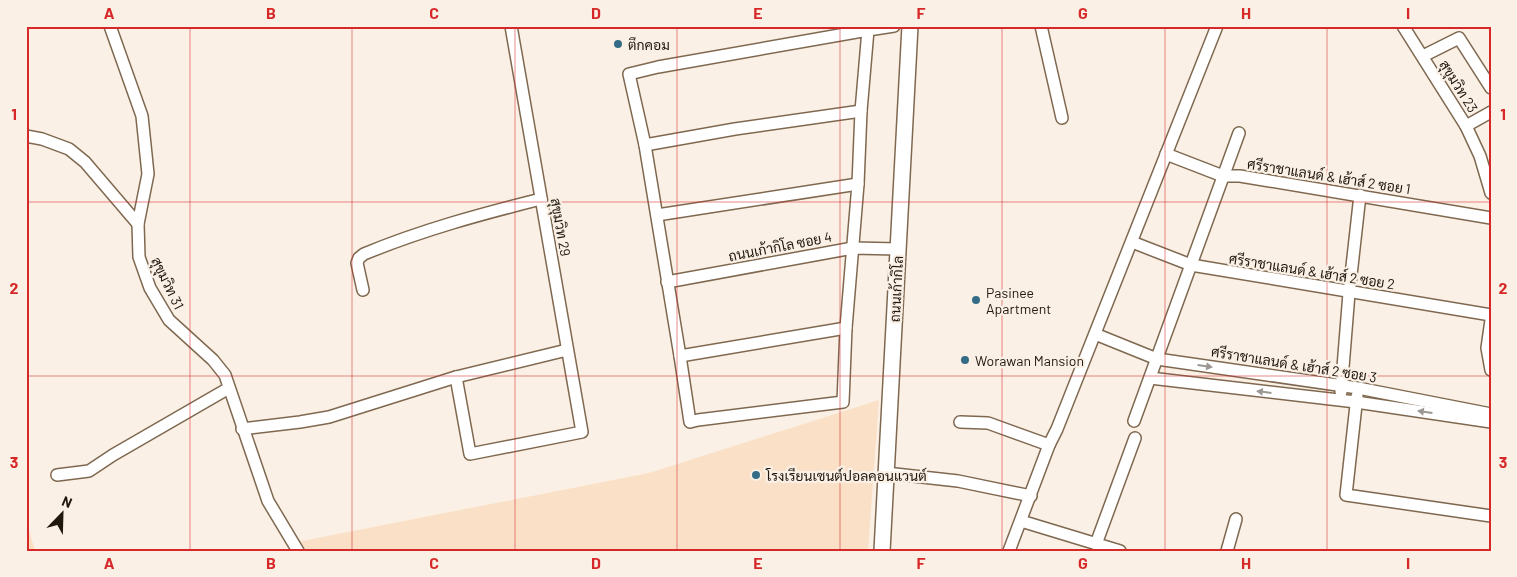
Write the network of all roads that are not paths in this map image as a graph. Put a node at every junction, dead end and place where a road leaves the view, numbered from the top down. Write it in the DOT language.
graph roads {
  1 [pos="110,26"];
  2 [pos="511,26"];
  3 [pos="894,26"];
  4 [pos="910,26"];
  5 [pos="1041,26"];
  6 [pos="1217,26"];
  7 [pos="1407,28"];
  8 [pos="868,30"];
  9 [pos="1423,56"];
  10 [pos="1491,88"];
  11 [pos="861,111"];
  12 [pos="1491,112"];
  13 [pos="1062,118"];
  14 [pos="1466,126"];
  15 [pos="1239,133"];
  16 [pos="26,136"];
  17 [pos="645,145"];
  18 [pos="1166,154"];
  19 [pos="1223,176"];
  20 [pos="858,184"];
  21 [pos="1491,193"];
  22 [pos="1360,195"];
  23 [pos="541,199"];
  24 [pos="657,215"];
  25 [pos="1491,218"];
  26 [pos="138,224"];
  27 [pos="1132,242"];
  28 [pos="853,248"];
  29 [pos="898,249"];
  30 [pos="1191,265"];
  31 [pos="667,282"];
  32 [pos="363,290"];
  33 [pos="1349,293"];
  34 [pos="1491,315"];
  35 [pos="1491,320"];
  36 [pos="846,328"];
  37 [pos="1095,334"];
  38 [pos="567,350"];
  39 [pos="680,356"];
  40 [pos="1157,359"];
  41 [pos="1491,370"];
  42 [pos="456,377"];
  43 [pos="1150,378"];
  44 [pos="1341,385"];
  45 [pos="229,388"];
  46 [pos="1358,388"];
  47 [pos="1342,401"];
  48 [pos="1356,402"];
  49 [pos="1491,414"];
  50 [pos="1134,421"];
  51 [pos="960,422"];
  52 [pos="1491,422"];
  53 [pos="242,429"];
  54 [pos="1135,438"];
  55 [pos="1049,445"];
  56 [pos="886,473"];
  57 [pos="57,475"];
  58 [pos="1031,496"];
  59 [pos="1491,516"];
  60 [pos="1236,519"];
  61 [pos="1021,521"];
  62 [pos="1096,544"];
  63 [pos="298,551"];
  64 [pos="882,551"];
  65 [pos="1009,551"];
  66 [pos="1120,551"];
  67 [pos="1227,551"];
  1 -- 26 [label="street, สุขุมวิท 31"];
  2 -- 23 [label="street, สุขุมวิท 29"];
  3 -- 8 [label="street"];
  4 -- 29 [label="main road, ถนนเก้ากิโล"];
  5 -- 13 [label="street"];
  6 -- 18 [label="street"];
  7 -- 9 [label="street, สุขุมวิท 23"];
  8 -- 11 [label="street"];
  8 -- 17 [label="street"];
  9 -- 10 [label="street"];
  9 -- 14 [label="street, สุขุมวิท 23"];
  11 -- 17 [label="street"];
  11 -- 20 [label="street"];
  12 -- 14 [label="street"];
  14 -- 21 [label="street, สุขุมวิท 23"];
  15 -- 19 [label="street"];
  16 -- 26 [label="street"];
  17 -- 24 [label="street"];
  18 -- 19 [label="street, ศรีราชาแลนด์ & เฮ้าส์ 2 ซอย 1"];
  18 -- 27 [label="street"];
  19 -- 22 [label="street, ศรีราชาแลนด์ & เฮ้าส์ 2 ซอย 1"];
  19 -- 30 [label="street"];
  20 -- 24 [label="street"];
  20 -- 28 [label="street"];
  22 -- 25 [label="street, ศรีราชาแลนด์ & เฮ้าส์ 2 ซอย 1"];
  22 -- 33 [label="street"];
  23 -- 32 [label="street"];
  23 -- 38 [label="street, สุขุมวิท 29"];
  24 -- 31 [label="street"];
  26 -- 45 [label="street, สุขุมวิท 31"];
  27 -- 30 [label="street, ศรีราชาแลนด์ & เฮ้าส์ 2 ซอย 2"];
  27 -- 37 [label="street"];
  28 -- 29 [label="street, ถนนเก้ากิโล ซอย 4"];
  28 -- 31 [label="street, ถนนเก้ากิโล ซอย 4"];
  28 -- 36 [label="street"];
  29 -- 56 [label="main road, ถนนเก้ากิโล"];
  30 -- 33 [label="street, ศรีราชาแลนด์ & เฮ้าส์ 2 ซอย 2"];
  30 -- 40 [label="street"];
  31 -- 39 [label="street"];
  33 -- 34 [label="street, ศรีราชาแลนด์ & เฮ้าส์ 2 ซอย 2"];
  33 -- 44 [label="street"];
  35 -- 41 [label="street"];
  36 -- 39 [label="street"];
  36 -- 39 [label="street"];
  37 -- 40 [label="street, ศรีราชาแลนด์ & เฮ้าส์ 2 ซอย 3"];
  37 -- 55 [label="street"];
  38 -- 42 [label="street"];
  38 -- 42 [label="street, สุขุมวิท 29"];
  40 -- 43 [label="street"];
  40 -- 44 [label="street, ศรีราชาแลนด์ & เฮ้าส์ 2 ซอย 3, one-way"];
  42 -- 53 [label="street"];
  47 -- 43 [label="street, ศรีราชาแลนด์ & เฮ้าส์ 2 ซอย 3, one-way"];
  43 -- 50 [label="street"];
  44 -- 46 [label="street, ศรีราชาแลนด์ & เฮ้าส์ 2 ซอย 3"];
  44 -- 47 [label="street"];
  45 -- 53 [label="street, สุขุมวิท 31"];
  45 -- 57 [label="street"];
  46 -- 48 [label="street"];
  46 -- 49 [label="street, ศรีราชาแลนด์ & เฮ้าส์ 2 ซอย 3"];
  47 -- 48 [label="street, ศรีราชาแลนด์ & เฮ้าส์ 2 ซอย 3"];
  52 -- 48 [label="street, ศรีราชาแลนด์ & เฮ้าส์ 2 ซอย 3, one-way"];
  48 -- 59 [label="street"];
  51 -- 55 [label="street"];
  53 -- 63 [label="street, สุขุมวิท 31"];
  54 -- 62 [label="street"];
  55 -- 58 [label="street"];
  56 -- 58 [label="street"];
  56 -- 64 [label="main road, ถนนเก้ากิโล"];
  58 -- 61 [label="street"];
  60 -- 67 [label="street"];
  61 -- 62 [label="street"];
  61 -- 65 [label="street"];
  62 -- 66 [label="street"];
}
